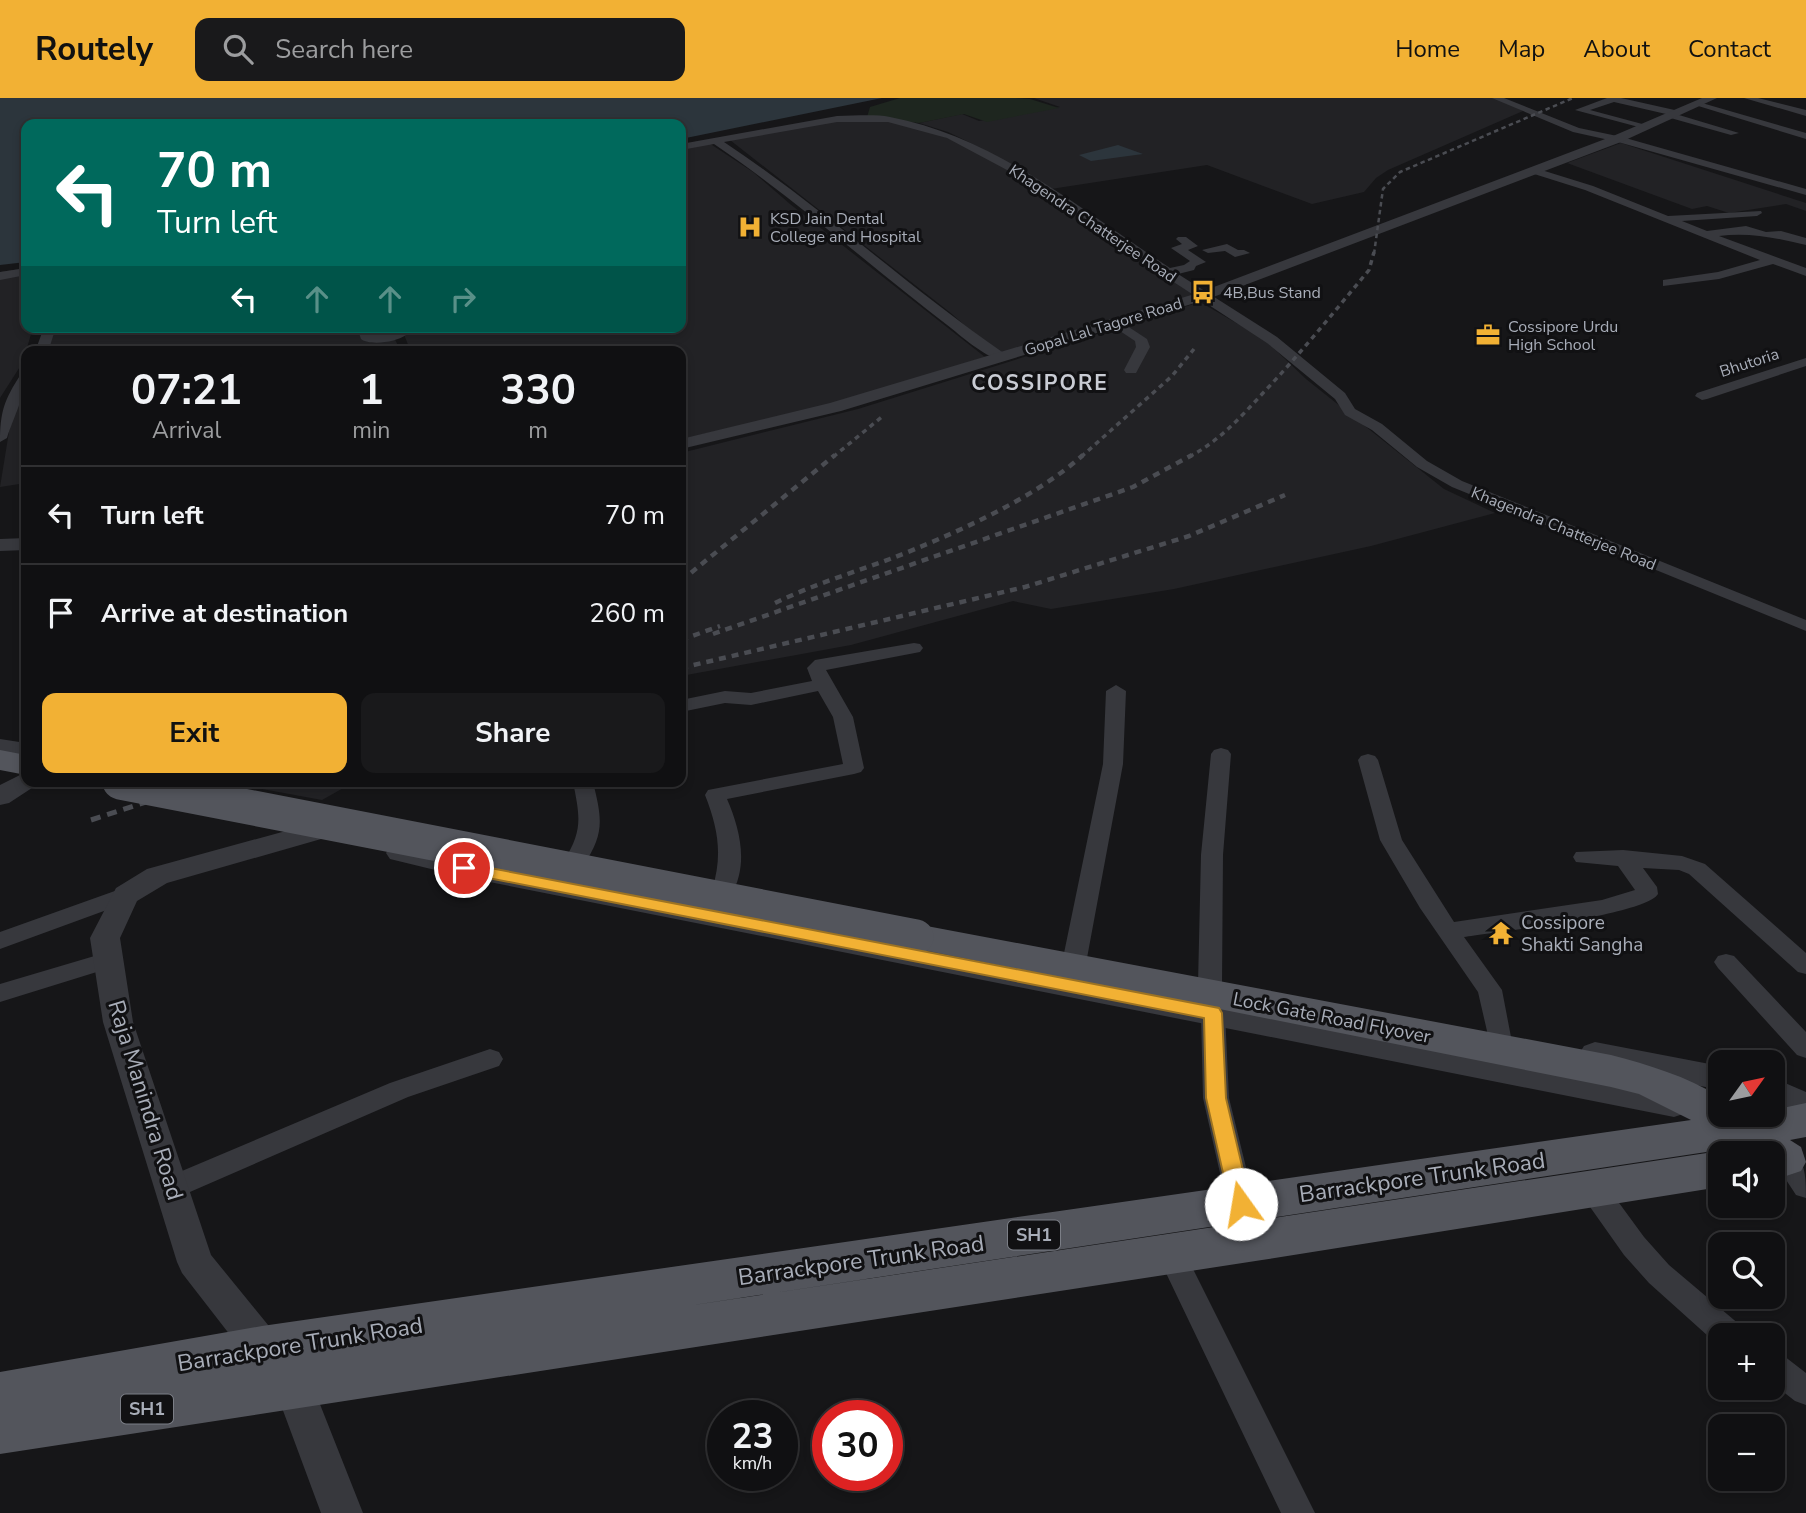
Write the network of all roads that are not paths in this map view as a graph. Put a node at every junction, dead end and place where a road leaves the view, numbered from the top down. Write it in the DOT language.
graph roads {
  1 [pos="1496,98"];
  2 [pos="1615,98"];
  3 [pos="1650,98"];
  4 [pos="1748,98"];
  5 [pos="1703,100"];
  6 [pos="1544,102"];
  7 [pos="1630,103"];
  8 [pos="1523,110"];
  9 [pos="1806,113"];
  10 [pos="1673,114"];
  11 [pos="1643,128"];
  12 [pos="1734,133"];
  13 [pos="1806,136"];
  14 [pos="1618,139"];
  15 [pos="714,140"];
  16 [pos="686,145"];
  17 [pos="1535,171"];
  18 [pos="1806,192"];
  19 [pos="1733,205"];
  20 [pos="1766,217"];
  21 [pos="1665,220"];
  22 [pos="1806,229"];
  23 [pos="1701,235"];
  24 [pos="1806,242"];
  25 [pos="1794,250"];
  26 [pos="1244,253"];
  27 [pos="1764,258"];
  28 [pos="1167,272"];
  29 [pos="1806,272"];
  30 [pos="21,273"];
  31 [pos="0,276"];
  32 [pos="1667,283"];
  33 [pos="1203,296"];
  34 [pos="1115,322"];
  35 [pos="365,333"];
  36 [pos="391,333"];
  37 [pos="1000,357"];
  38 [pos="1806,362"];
  39 [pos="1131,370"];
  40 [pos="21,383"];
  41 [pos="1702,396"];
  42 [pos="6,400"];
  43 [pos="0,438"];
  44 [pos="686,443"];
  45 [pos="21,544"];
  46 [pos="0,545"];
  47 [pos="1806,626"];
  48 [pos="914,648"];
  49 [pos="823,684"];
  50 [pos="1116,691"];
  51 [pos="686,705"];
  52 [pos="0,746"];
  53 [pos="21,749"];
  54 [pos="1220,754"];
  55 [pos="0,760"];
  56 [pos="1368,761"];
  57 [pos="14,783"];
  58 [pos="146,787"];
  59 [pos="584,787"];
  60 [pos="361,821"];
  61 [pos="311,831"];
  62 [pos="1584,857"];
  63 [pos="1623,857"];
  64 [pos="575,861"];
  65 [pos="723,890"];
  66 [pos="126,894"];
  67 [pos="1450,931"];
  68 [pos="0,941"];
  69 [pos="1075,958"];
  70 [pos="108,960"];
  71 [pos="1726,962"];
  72 [pos="1806,966"];
  73 [pos="0,993"];
  74 [pos="1211,999"];
  75 [pos="1499,1037"];
  76 [pos="1806,1048"];
  77 [pos="490,1059"];
  78 [pos="1785,1097"];
  79 [pos="1806,1107"];
  80 [pos="1806,1120"];
  81 [pos="1764,1140"];
  82 [pos="1708,1171"];
  83 [pos="173,1187"];
  84 [pos="1593,1189"];
  85 [pos="1241,1204"];
  86 [pos="1163,1235"];
  87 [pos="1715,1323"];
  88 [pos="262,1348"];
  89 [pos="1785,1375"];
  90 [pos="294,1387"];
  91 [pos="1806,1391"];
  92 [pos="0,1395"];
  93 [pos="0,1430"];
  94 [pos="342,1513"];
  95 [pos="1298,1513"];
  1 -- 8 [label="street"];
  2 -- 7 [label="street"];
  2 -- 11 [label="street"];
  3 -- 7 [label="street"];
  4 -- 9 [label="street"];
  5 -- 10 [label="street, Gopal Lal Tagore Road"];
  5 -- 13 [label="street"];
  6 -- 8 [label="street"];
  7 -- 10 [label="street"];
  8 -- 14 [label="street"];
  10 -- 11 [label="street, Gopal Lal Tagore Road"];
  10 -- 12 [label="street"];
  11 -- 14 [label="street, Gopal Lal Tagore Road"];
  14 -- 17 [label="street, Gopal Lal Tagore Road"];
  14 -- 18 [label="street"];
  15 -- 16 [label="street, Khagendra Chatterjee Road"];
  15 -- 28 [label="street, Khagendra Chatterjee Road"];
  15 -- 37 [label="street"];
  17 -- 21 [label="street"];
  17 -- 33 [label="street, Gopal Lal Tagore Road"];
  19 -- 20 [label="street"];
  20 -- 21 [label="street"];
  20 -- 22 [label="street"];
  21 -- 23 [label="street"];
  23 -- 24 [label="street"];
  23 -- 27 [label="street"];
  25 -- 27 [label="street"];
  26 -- 28 [label="street"];
  27 -- 29 [label="street"];
  27 -- 32 [label="street"];
  28 -- 33 [label="street, Khagendra Chatterjee Road"];
  30 -- 31 [label="street"];
  33 -- 34 [label="street, Gopal Lal Tagore Road"];
  33 -- 47 [label="street, Khagendra Chatterjee Road"];
  34 -- 37 [label="street, Gopal Lal Tagore Road"];
  34 -- 39 [label="street"];
  35 -- 36 [label="street"];
  37 -- 44 [label="street, Gopal Lal Tagore Road"];
  38 -- 41 [label="street, Bhutoria"];
  40 -- 42 [label="street"];
  42 -- 43 [label="street"];
  45 -- 46 [label="street"];
  48 -- 49 [label="street"];
  49 -- 51 [label="street"];
  49 -- 65 [label="street"];
  50 -- 69 [label="street"];
  52 -- 53 [label="street"];
  54 -- 74 [label="street"];
  55 -- 57 [label="main road"];
  56 -- 67 [label="street"];
  58 -- 81 [label="main road, Lock Gate Road Flyover, bridge"];
  59 -- 64 [label="street"];
  60 -- 61 [label="street"];
  60 -- 64 [label="street"];
  61 -- 66 [label="street"];
  61 -- 74 [label="street"];
  62 -- 63 [label="street"];
  63 -- 67 [label="street"];
  63 -- 72 [label="street"];
  64 -- 65 [label="street"];
  65 -- 69 [label="street"];
  66 -- 68 [label="street"];
  66 -- 70 [label="street, Raja Manindra Road"];
  67 -- 75 [label="street"];
  69 -- 74 [label="street"];
  70 -- 73 [label="street"];
  70 -- 83 [label="street, Raja Manindra Road"];
  71 -- 76 [label="street"];
  74 -- 75 [label="street"];
  74 -- 81 [label="street"];
  74 -- 85 [label="street"];
  75 -- 81 [label="street"];
  77 -- 83 [label="street"];
  78 -- 79 [label="street"];
  80 -- 81 [label="main road, Barrackpore Trunk Road / SH1"];
  81 -- 85 [label="main road, Barrackpore Trunk Road / SH1"];
  82 -- 84 [label="main road, Barrackpore Trunk Road / SH1"];
  83 -- 88 [label="street, Raja Manindra Road"];
  84 -- 86 [label="main road, Barrackpore Trunk Road / SH1"];
  84 -- 87 [label="street"];
  85 -- 86 [label="main road, Barrackpore Trunk Road / SH1"];
  86 -- 88 [label="main road, Barrackpore Trunk Road / SH1"];
  86 -- 90 [label="main road, Barrackpore Trunk Road / SH1"];
  86 -- 95 [label="street"];
  88 -- 90 [label="street, Raja Manindra Road"];
  88 -- 92 [label="main road, Barrackpore Trunk Road / SH1"];
  89 -- 91 [label="street"];
  90 -- 93 [label="main road, Barrackpore Trunk Road / SH1"];
  90 -- 94 [label="street, Raja Manindra Road"];
}
